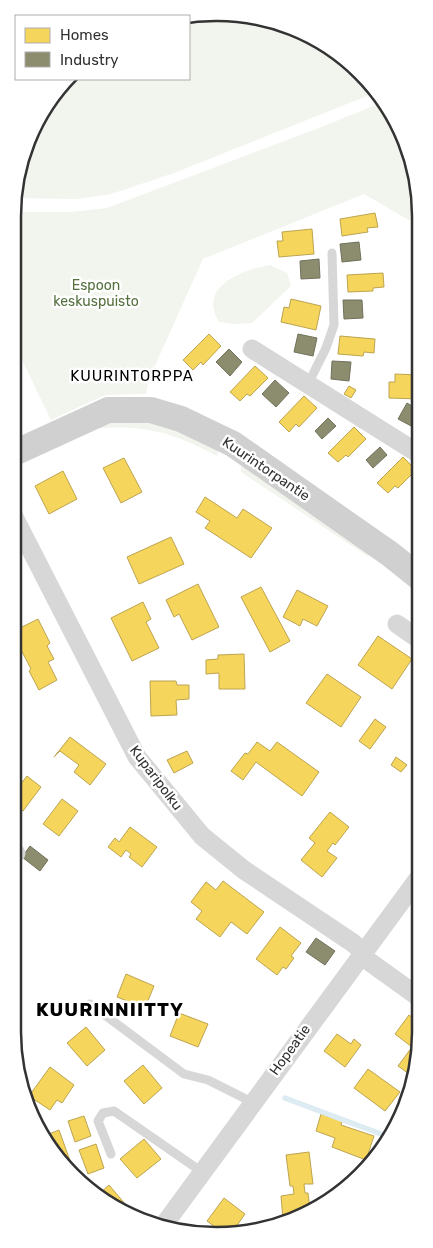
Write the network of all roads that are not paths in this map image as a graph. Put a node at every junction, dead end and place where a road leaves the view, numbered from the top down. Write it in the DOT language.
graph roads {
  1 [pos="332,253"];
  2 [pos="252,350"];
  3 [pos="308,384"];
  4 [pos="412,443"];
  5 [pos="21,450"];
  6 [pos="21,531"];
  7 [pos="412,569"];
  8 [pos="397,624"];
  9 [pos="412,634"];
  10 [pos="412,886"];
  11 [pos="362,952"];
  12 [pos="412,992"];
  13 [pos="90,1004"];
  14 [pos="252,1102"];
  15 [pos="111,1154"];
  16 [pos="202,1172"];
  17 [pos="167,1220"];
  1 -- 3 [label="lane"];
  2 -- 3 [label="street"];
  3 -- 4 [label="street"];
  5 -- 7 [label="street, Kuurintorpantie"];
  6 -- 11 [label="street, Kuparipolku"];
  8 -- 9 [label="street"];
  10 -- 11 [label="street, Hopeatie"];
  11 -- 12 [label="street, Kuparipolku"];
  11 -- 14 [label="street, Hopeatie"];
  13 -- 14 [label="lane"];
  14 -- 16 [label="street, Hopeatie"];
  15 -- 16 [label="lane"];
  16 -- 17 [label="street, Hopeatie"];
}
